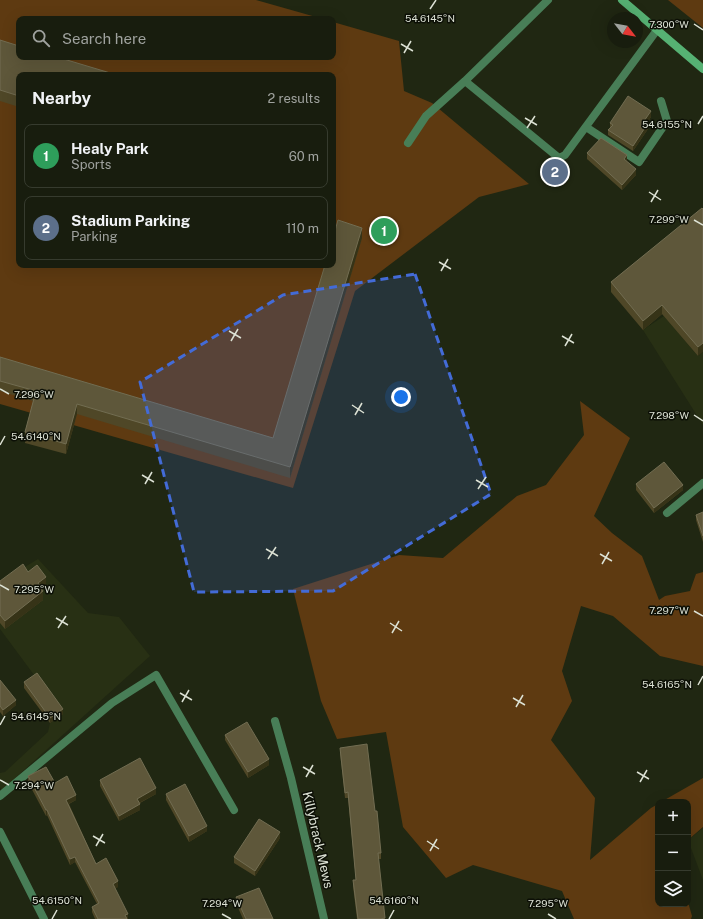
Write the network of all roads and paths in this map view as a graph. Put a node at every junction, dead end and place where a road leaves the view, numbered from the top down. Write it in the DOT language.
graph roads {
  1 [pos="548,0"];
  2 [pos="622,0"];
  3 [pos="656,30"];
  4 [pos="703,69"];
  5 [pos="465,80"];
  6 [pos="661,101"];
  7 [pos="586,127"];
  8 [pos="408,143"];
  9 [pos="703,483"];
  10 [pos="667,512"];
  11 [pos="275,721"];
  12 [pos="0,796"];
  13 [pos="234,810"];
  14 [pos="0,832"];
  15 [pos="44,919"];
  16 [pos="324,919"];
  1 -- 5 [label="street"];
  2 -- 3 [label="main road"];
  3 -- 4 [label="main road"];
  3 -- 7 [label="street"];
  5 -- 7 [label="street"];
  5 -- 8 [label="street"];
  6 -- 7 [label="street"];
  9 -- 10 [label="street"];
  11 -- 16 [label="street, Killybrack Mews"];
  12 -- 13 [label="street"];
  14 -- 15 [label="street"];
}
